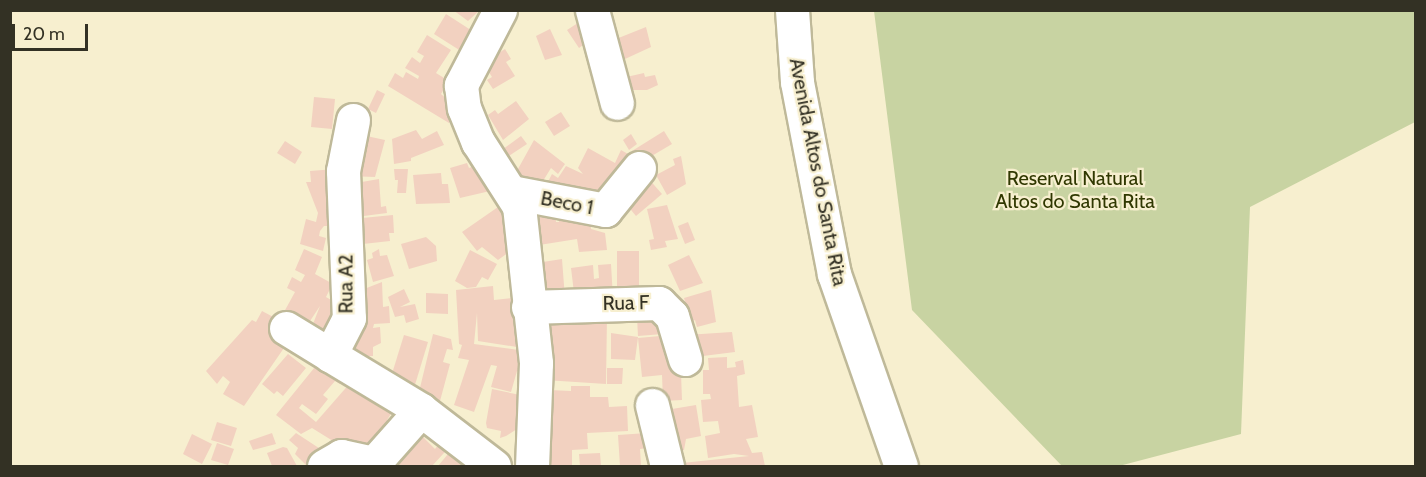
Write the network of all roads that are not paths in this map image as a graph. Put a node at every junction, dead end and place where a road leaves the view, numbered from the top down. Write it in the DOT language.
graph roads {
  1 [pos="500,10"];
  2 [pos="592,10"];
  3 [pos="792,10"];
  4 [pos="617,103"];
  5 [pos="353,120"];
  6 [pos="639,168"];
  7 [pos="511,192"];
  8 [pos="528,307"];
  9 [pos="286,328"];
  10 [pos="330,355"];
  11 [pos="685,359"];
  12 [pos="652,405"];
  13 [pos="421,410"];
  14 [pos="324,466"];
  15 [pos="494,466"];
  16 [pos="532,466"];
  17 [pos="667,466"];
  18 [pos="902,466"];
  1 -- 7 [label="street"];
  2 -- 4 [label="street"];
  3 -- 18 [label="street, Avenida Altos do Santa Rita"];
  5 -- 10 [label="street, Rua A2"];
  6 -- 7 [label="street, Beco 1"];
  7 -- 8 [label="street"];
  8 -- 11 [label="street, Rua F"];
  8 -- 16 [label="street"];
  9 -- 10 [label="street"];
  10 -- 13 [label="street"];
  12 -- 17 [label="street"];
  13 -- 14 [label="street"];
  13 -- 15 [label="street"];
}
